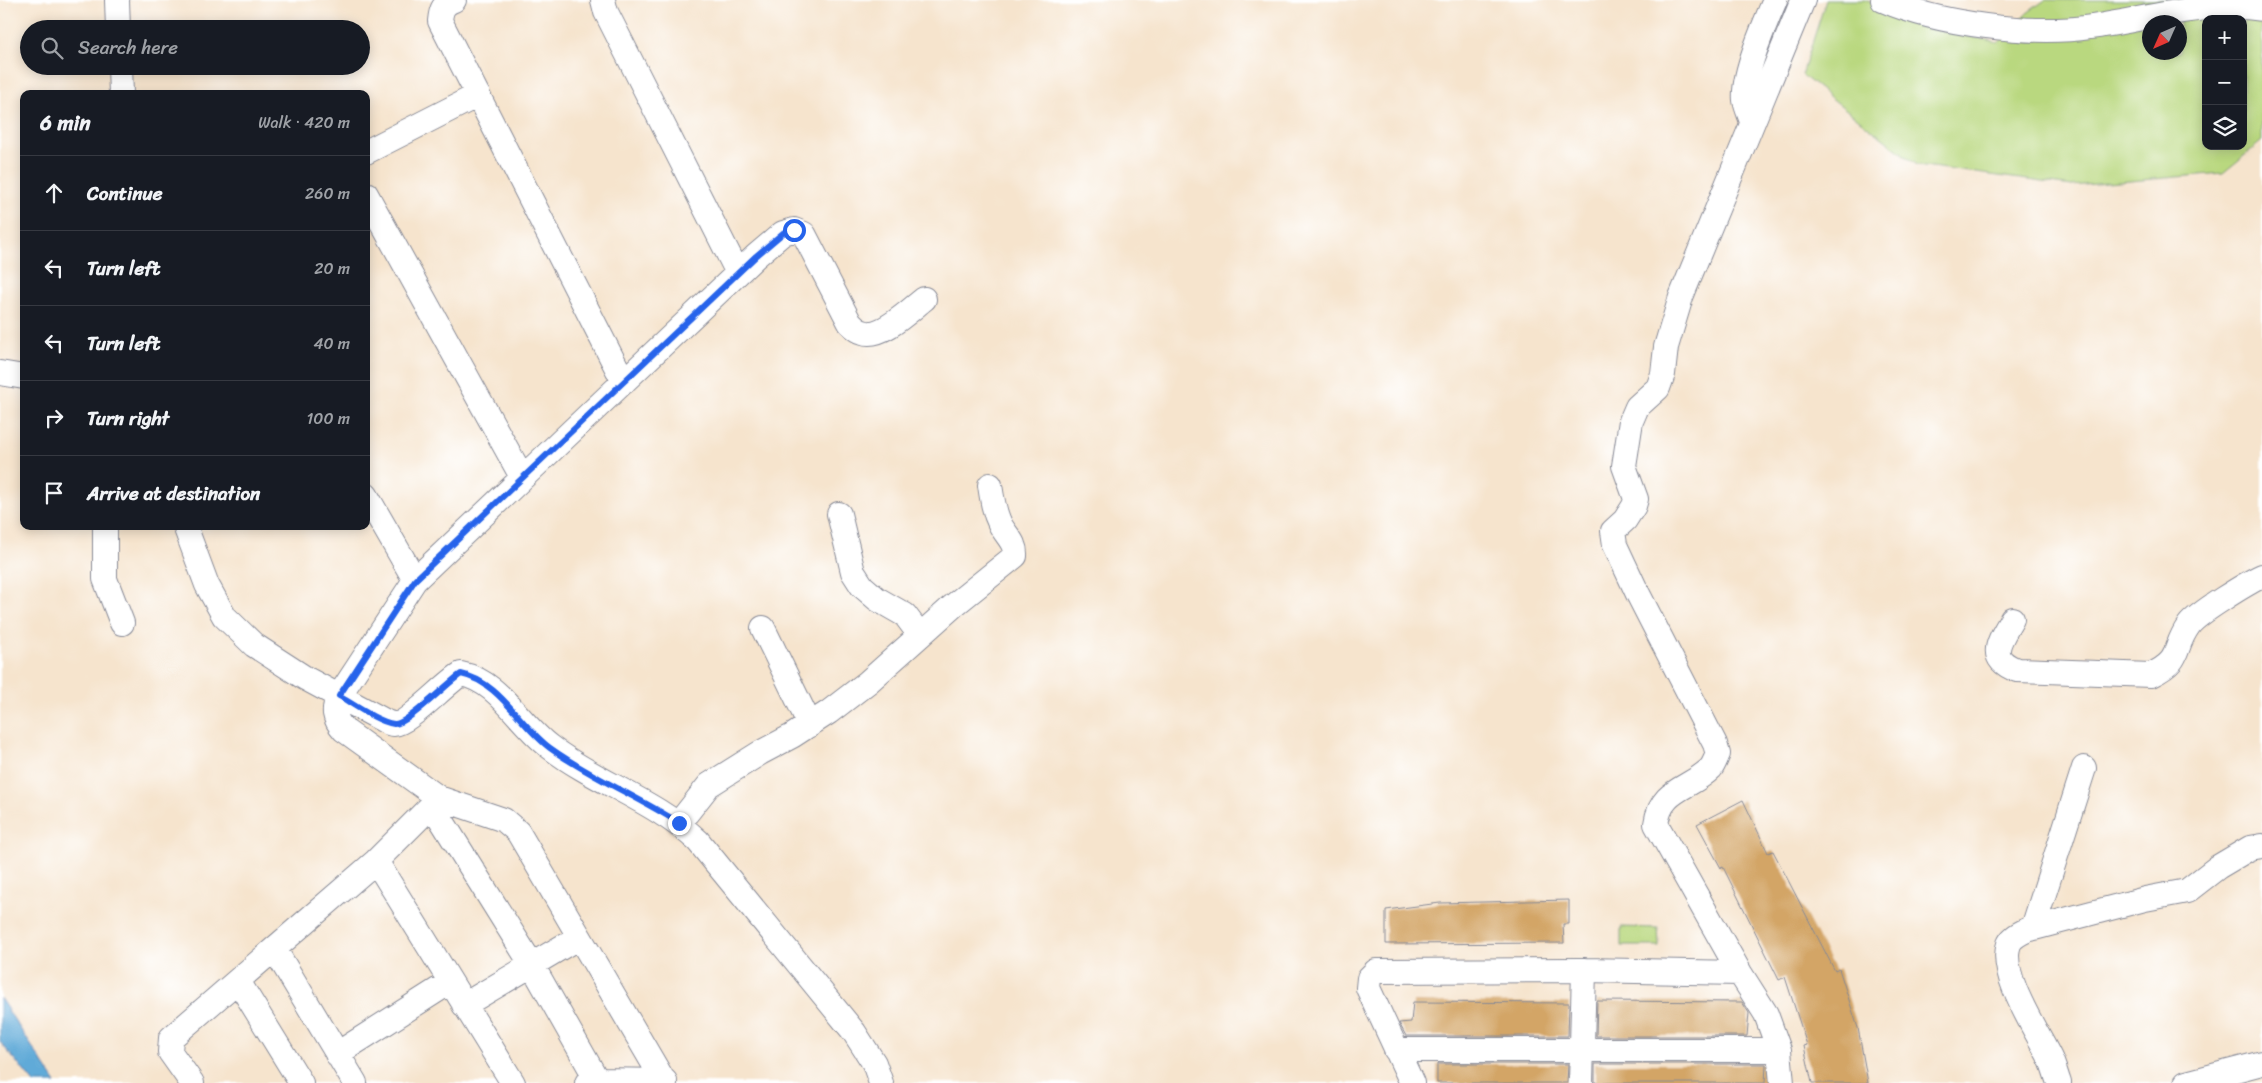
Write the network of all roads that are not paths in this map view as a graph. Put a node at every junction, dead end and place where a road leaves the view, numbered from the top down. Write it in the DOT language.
graph roads {
  1 [pos="117,0"];
  2 [pos="454,0"];
  3 [pos="603,0"];
  4 [pos="1776,0"];
  5 [pos="1803,0"];
  6 [pos="1883,0"];
  7 [pos="2262,9"];
  8 [pos="118,20"];
  9 [pos="120,75"];
  10 [pos="121,90"];
  11 [pos="478,95"];
  12 [pos="1752,122"];
  13 [pos="370,150"];
  14 [pos="370,201"];
  15 [pos="738,273"];
  16 [pos="924,299"];
  17 [pos="0,374"];
  18 [pos="20,376"];
  19 [pos="624,382"];
  20 [pos="522,477"];
  21 [pos="990,485"];
  22 [pos="370,502"];
  23 [pos="839,514"];
  24 [pos="105,530"];
  25 [pos="186,530"];
  26 [pos="2262,576"];
  27 [pos="415,580"];
  28 [pos="2012,619"];
  29 [pos="122,623"];
  30 [pos="763,628"];
  31 [pos="920,635"];
  32 [pos="339,696"];
  33 [pos="810,725"];
  34 [pos="2084,768"];
  35 [pos="436,802"];
  36 [pos="679,823"];
  37 [pos="2262,846"];
  38 [pos="376,862"];
  39 [pos="2033,928"];
  40 [pos="579,936"];
  41 [pos="275,950"];
  42 [pos="532,965"];
  43 [pos="1584,970"];
  44 [pos="1740,973"];
  45 [pos="238,981"];
  46 [pos="450,982"];
  47 [pos="464,1005"];
  48 [pos="1582,1049"];
  49 [pos="1396,1050"];
  50 [pos="1779,1050"];
  51 [pos="337,1054"];
  52 [pos="2262,1063"];
  53 [pos="592,1082"];
  54 [pos="665,1082"];
  55 [pos="192,1083"];
  56 [pos="301,1083"];
  57 [pos="355,1083"];
  58 [pos="514,1083"];
  59 [pos="881,1083"];
  60 [pos="1412,1083"];
  61 [pos="1581,1083"];
  62 [pos="1782,1083"];
  63 [pos="2060,1083"];
  64 [pos="2186,1083"];
  1 -- 8 [label="street"];
  2 -- 11 [label="street"];
  3 -- 15 [label="street"];
  4 -- 12 [label="street"];
  5 -- 12 [label="street"];
  6 -- 7 [label="street"];
  9 -- 10 [label="street"];
  11 -- 13 [label="street"];
  11 -- 19 [label="street"];
  12 -- 44 [label="street"];
  14 -- 20 [label="street"];
  15 -- 16 [label="street"];
  15 -- 19 [label="street"];
  17 -- 18 [label="street"];
  19 -- 20 [label="street"];
  20 -- 27 [label="street"];
  21 -- 31 [label="street"];
  22 -- 27 [label="street"];
  23 -- 31 [label="street"];
  24 -- 29 [label="street"];
  25 -- 32 [label="street"];
  26 -- 28 [label="street"];
  27 -- 32 [label="street"];
  30 -- 33 [label="street"];
  31 -- 33 [label="street"];
  32 -- 35 [label="street"];
  32 -- 36 [label="street"];
  33 -- 36 [label="street"];
  34 -- 39 [label="street"];
  35 -- 38 [label="street"];
  35 -- 40 [label="street"];
  35 -- 42 [label="street"];
  36 -- 59 [label="street"];
  37 -- 39 [label="street"];
  38 -- 41 [label="street"];
  38 -- 46 [label="street"];
  39 -- 63 [label="street"];
  40 -- 42 [label="street"];
  40 -- 54 [label="street"];
  41 -- 45 [label="street"];
  41 -- 51 [label="street"];
  42 -- 47 [label="street"];
  42 -- 53 [label="street"];
  43 -- 44 [label="street"];
  43 -- 48 [label="street"];
  43 -- 49 [label="street"];
  44 -- 50 [label="street"];
  45 -- 55 [label="street"];
  45 -- 56 [label="street"];
  46 -- 47 [label="street"];
  46 -- 51 [label="street"];
  47 -- 58 [label="street"];
  48 -- 49 [label="street"];
  48 -- 50 [label="street"];
  48 -- 61 [label="street"];
  49 -- 60 [label="street"];
  50 -- 62 [label="street"];
  51 -- 57 [label="street"];
  52 -- 64 [label="street"];
  53 -- 54 [label="street"];
}
